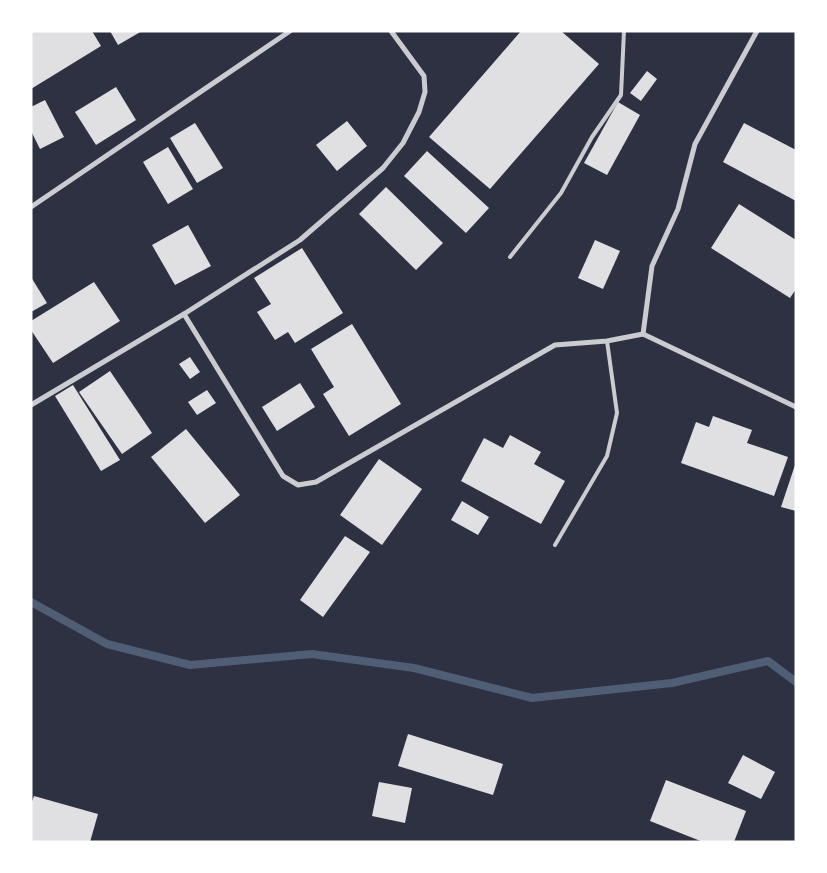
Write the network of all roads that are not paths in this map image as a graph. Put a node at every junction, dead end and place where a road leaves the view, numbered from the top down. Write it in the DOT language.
graph roads {
  1 [pos="290,31"];
  2 [pos="391,31"];
  3 [pos="624,31"];
  4 [pos="757,31"];
  5 [pos="31,206"];
  6 [pos="510,257"];
  7 [pos="184,314"];
  8 [pos="643,334"];
  9 [pos="607,340"];
  10 [pos="31,405"];
  11 [pos="796,407"];
  12 [pos="555,545"];
  1 -- 5 [label="street"];
  2 -- 7 [label="street"];
  3 -- 6 [label="lane"];
  4 -- 8 [label="street"];
  7 -- 9 [label="street"];
  7 -- 10 [label="street"];
  8 -- 9 [label="street"];
  8 -- 11 [label="street"];
  9 -- 12 [label="lane"];
}
